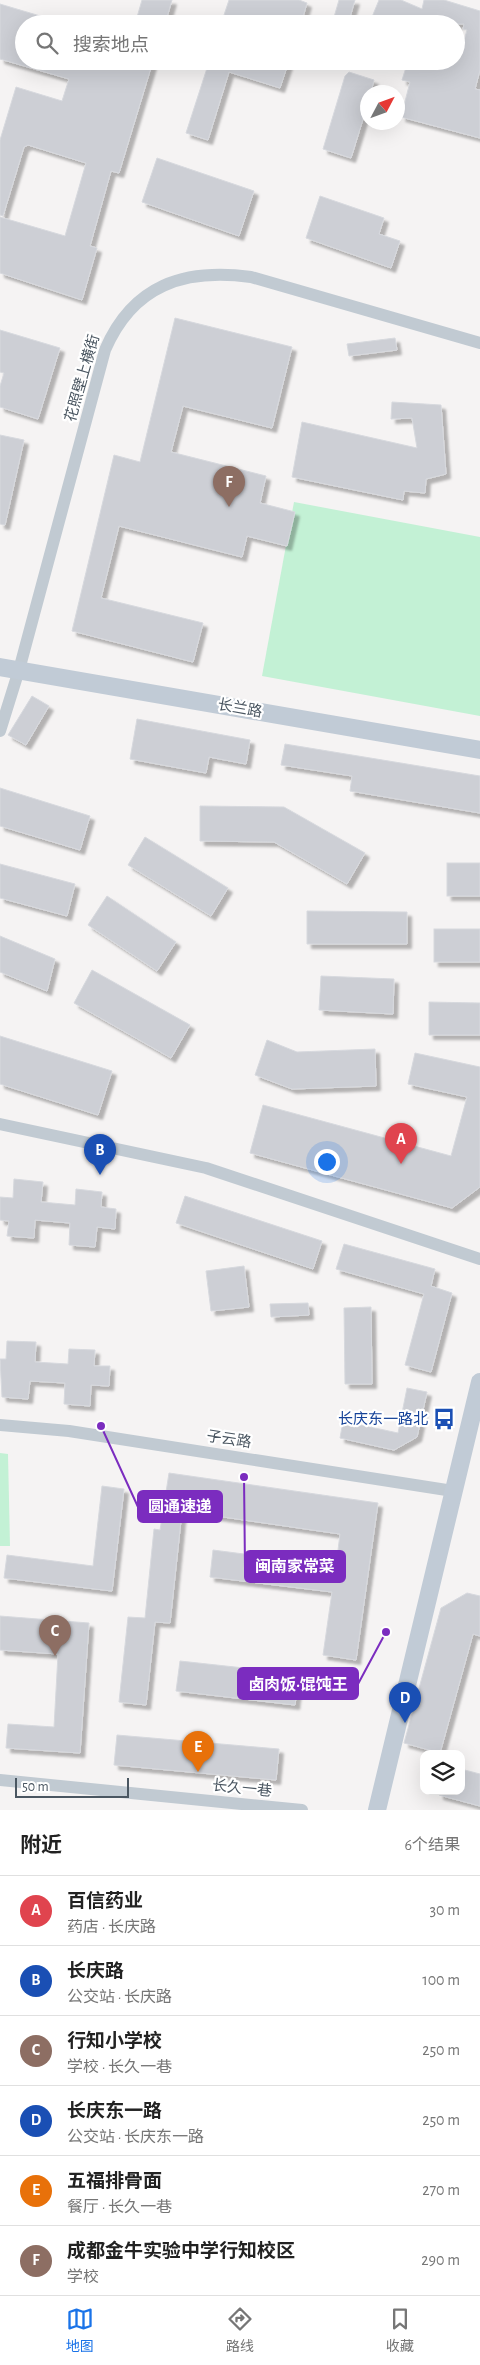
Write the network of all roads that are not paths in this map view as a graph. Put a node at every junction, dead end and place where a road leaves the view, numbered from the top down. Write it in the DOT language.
graph roads {
  1 [pos="480,343"];
  2 [pos="0,666"];
  3 [pos="19,670"];
  4 [pos="0,731"];
  5 [pos="480,750"];
  6 [pos="0,1124"];
  7 [pos="480,1259"];
  8 [pos="480,1382"];
  9 [pos="0,1424"];
  10 [pos="453,1491"];
  11 [pos="0,1780"];
  12 [pos="302,1810"];
  13 [pos="377,1810"];
  1 -- 3 [label="street, 花照壁上横街"];
  2 -- 3 [label="street, 长兰路"];
  3 -- 4 [label="street, 花照壁上横街"];
  3 -- 5 [label="street, 长兰路"];
  6 -- 7 [label="street"];
  8 -- 10 [label="street"];
  9 -- 10 [label="street, 子云路"];
  10 -- 13 [label="street"];
  11 -- 12 [label="street, 长久一巷"];
}
